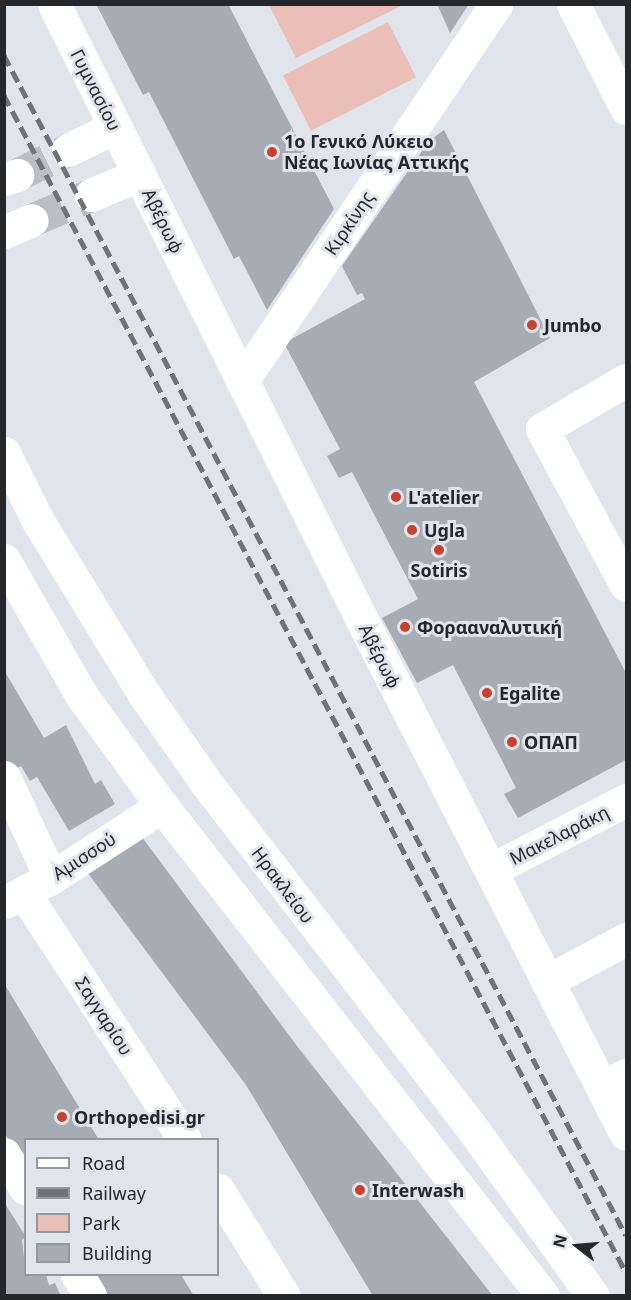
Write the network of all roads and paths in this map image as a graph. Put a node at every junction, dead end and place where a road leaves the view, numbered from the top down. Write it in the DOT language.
graph roads {
  1 [pos="54,4"];
  2 [pos="496,4"];
  3 [pos="573,4"];
  4 [pos="627,108"];
  5 [pos="115,127"];
  6 [pos="68,150"];
  7 [pos="140,174"];
  8 [pos="91,195"];
  9 [pos="627,380"];
  10 [pos="242,381"];
  11 [pos="4,453"];
  12 [pos="4,560"];
  13 [pos="627,585"];
  14 [pos="4,777"];
  15 [pos="627,800"];
  16 [pos="162,806"];
  17 [pos="491,870"];
  18 [pos="26,891"];
  19 [pos="627,939"];
  20 [pos="547,981"];
  21 [pos="614,1081"];
  22 [pos="627,1134"];
  23 [pos="184,1138"];
  24 [pos="4,1154"];
  25 [pos="24,1186"];
  26 [pos="219,1192"];
  27 [pos="78,1276"];
  28 [pos="90,1296"];
  29 [pos="284,1296"];
  30 [pos="543,1296"];
  31 [pos="593,1296"];
  1 -- 5 [label="street, Γυμνασίου"];
  2 -- 10 [label="street, Κιρκίνης"];
  3 -- 4 [label="street"];
  5 -- 6 [label="street"];
  5 -- 7 [label="street, Γυμνασίου"];
  7 -- 8 [label="street"];
  7 -- 10 [label="street, Αβέρωφ"];
  9 -- 13 [label="street"];
  10 -- 17 [label="street, Αβέρωφ"];
  11 -- 31 [label="street, Ηρακλείου"];
  12 -- 16 [label="street"];
  14 -- 18 [label="street, Σαγγαρίου"];
  15 -- 17 [label="street, Μακελαράκη"];
  16 -- 18 [label="street, Αμισσού"];
  16 -- 30 [label="street"];
  17 -- 20 [label="street, Αβέρωφ"];
  18 -- 23 [label="street, Σαγγαρίου"];
  19 -- 20 [label="street"];
  20 -- 21 [label="street, Αβέρωφ"];
  21 -- 22 [label="street, Αβέρωφ"];
  24 -- 25 [label="street"];
  26 -- 29 [label="street"];
  27 -- 28 [label="street"];
}
